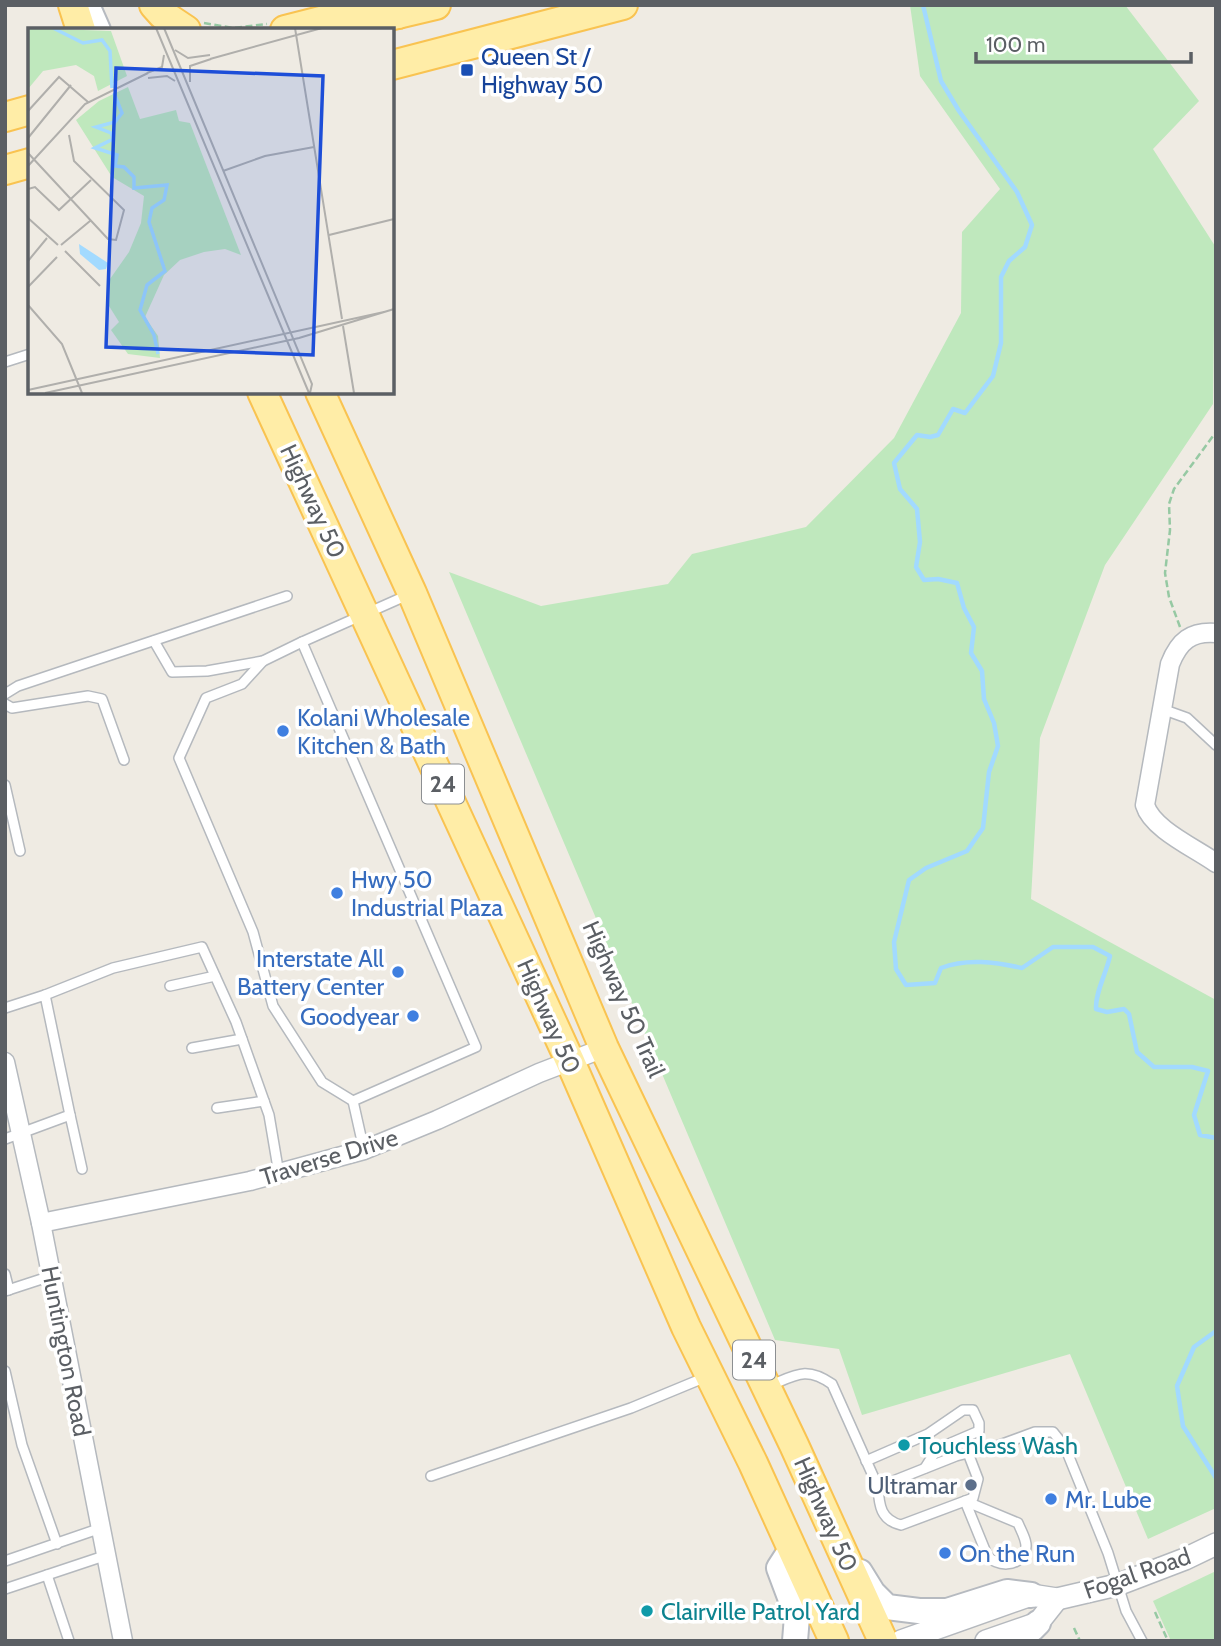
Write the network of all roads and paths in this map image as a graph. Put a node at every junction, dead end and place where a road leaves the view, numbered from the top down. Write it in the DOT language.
graph roads {
  1 [pos="73,5"];
  2 [pos="87,5"];
  3 [pos="145,5"];
  4 [pos="154,5"];
  5 [pos="436,5"];
  6 [pos="623,5"];
  7 [pos="398,14"];
  8 [pos="80,28"];
  9 [pos="97,28"];
  10 [pos="155,28"];
  11 [pos="183,28"];
  12 [pos="293,28"];
  13 [pos="341,28"];
  14 [pos="400,65"];
  15 [pos="28,109"];
  16 [pos="5,115"];
  17 [pos="28,164"];
  18 [pos="5,170"];
  19 [pos="28,175"];
  20 [pos="5,181"];
  21 [pos="28,355"];
  22 [pos="5,362"];
  23 [pos="263,394"];
  24 [pos="321,394"];
  25 [pos="1216,432"];
  26 [pos="412,593"];
  27 [pos="287,596"];
  28 [pos="366,615"];
  29 [pos="1216,633"];
  30 [pos="1185,639"];
  31 [pos="154,641"];
  32 [pos="302,642"];
  33 [pos="263,661"];
  34 [pos="5,694"];
  35 [pos="5,704"];
  36 [pos="1161,709"];
  37 [pos="1216,745"];
  38 [pos="124,760"];
  39 [pos="5,785"];
  40 [pos="20,851"];
  41 [pos="1216,863"];
  42 [pos="215,976"];
  43 [pos="170,986"];
  44 [pos="45,995"];
  45 [pos="5,1008"];
  46 [pos="242,1039"];
  47 [pos="192,1048"];
  48 [pos="604,1048"];
  49 [pos="5,1062"];
  50 [pos="570,1062"];
  51 [pos="7,1083"];
  52 [pos="264,1101"];
  53 [pos="353,1101"];
  54 [pos="217,1108"];
  55 [pos="70,1115"];
  56 [pos="13,1137"];
  57 [pos="364,1150"];
  58 [pos="82,1169"];
  59 [pos="279,1174"];
  60 [pos="41,1223"];
  61 [pos="5,1274"];
  62 [pos="51,1276"];
  63 [pos="7,1290"];
  64 [pos="5,1371"];
  65 [pos="710,1375"];
  66 [pos="767,1387"];
  67 [pos="968,1453"];
  68 [pos="866,1461"];
  69 [pos="925,1468"];
  70 [pos="431,1476"];
  71 [pos="878,1487"];
  72 [pos="965,1501"];
  73 [pos="101,1528"];
  74 [pos="836,1536"];
  75 [pos="57,1544"];
  76 [pos="1216,1544"];
  77 [pos="792,1548"];
  78 [pos="107,1555"];
  79 [pos="5,1560"];
  80 [pos="47,1575"];
  81 [pos="1117,1585"];
  82 [pos="5,1589"];
  83 [pos="1031,1595"];
  84 [pos="1057,1600"];
  85 [pos="1155,1612"];
  86 [pos="1038,1623"];
  87 [pos="1074,1628"];
  88 [pos="69,1641"];
  89 [pos="123,1641"];
  90 [pos="795,1641"];
  91 [pos="834,1641"];
  92 [pos="883,1641"];
  93 [pos="901,1641"];
  94 [pos="986,1641"];
  95 [pos="1006,1641"];
  96 [pos="1080,1641"];
  97 [pos="1142,1641"];
  98 [pos="1168,1641"];
  1 -- 8 [label="main road"];
  2 -- 9 [label="main road"];
  3 -- 10 [label="main road"];
  4 -- 11 [label="main road"];
  5 -- 7 [label="main road"];
  6 -- 14 [label="main road"];
  7 -- 12 [label="main road"];
  7 -- 13 [label="main road"];
  15 -- 16 [label="main road"];
  17 -- 18 [label="main road"];
  19 -- 20 [label="main road"];
  21 -- 22 [label="lane"];
  23 -- 28 [label="main road, Highway 50 / 24"];
  24 -- 26 [label="main road, Highway 50 / 24"];
  25 -- 30 [label="path"];
  26 -- 28 [label="lane"];
  26 -- 48 [label="main road, Highway 50 / 24"];
  27 -- 31 [label="lane"];
  28 -- 32 [label="lane"];
  28 -- 50 [label="main road, Highway 50 / 24"];
  29 -- 30 [label="street"];
  30 -- 36 [label="street"];
  31 -- 33 [label="lane"];
  31 -- 34 [label="lane"];
  32 -- 33 [label="lane"];
  32 -- 53 [label="lane"];
  33 -- 53 [label="lane"];
  35 -- 38 [label="lane"];
  36 -- 37 [label="lane"];
  36 -- 41 [label="street"];
  39 -- 40 [label="lane"];
  42 -- 43 [label="lane"];
  42 -- 44 [label="lane"];
  42 -- 46 [label="lane"];
  44 -- 45 [label="lane"];
  44 -- 55 [label="lane"];
  46 -- 47 [label="lane"];
  46 -- 52 [label="lane"];
  48 -- 50 [label="street, Traverse Drive"];
  48 -- 66 [label="main road, Highway 50 / 24"];
  49 -- 51 [label="street, Huntington Road"];
  50 -- 57 [label="street, Traverse Drive"];
  50 -- 65 [label="main road, Highway 50 / 24"];
  51 -- 56 [label="street, Huntington Road"];
  52 -- 54 [label="lane"];
  52 -- 59 [label="lane"];
  53 -- 57 [label="lane"];
  55 -- 56 [label="lane"];
  55 -- 58 [label="lane"];
  56 -- 60 [label="street, Huntington Road"];
  57 -- 59 [label="street, Traverse Drive"];
  59 -- 60 [label="street, Traverse Drive"];
  60 -- 62 [label="street, Huntington Road"];
  61 -- 63 [label="lane"];
  62 -- 63 [label="lane"];
  62 -- 73 [label="street, Huntington Road"];
  64 -- 75 [label="lane"];
  65 -- 70 [label="lane"];
  65 -- 77 [label="main road, Highway 50 / 24"];
  66 -- 68 [label="lane"];
  66 -- 74 [label="main road, Highway 50 / 24"];
  67 -- 69 [label="lane"];
  67 -- 72 [label="lane"];
  67 -- 81 [label="lane"];
  68 -- 69 [label="lane"];
  68 -- 71 [label="lane"];
  69 -- 71 [label="lane"];
  71 -- 72 [label="lane"];
  72 -- 72 [label="lane"];
  73 -- 75 [label="lane"];
  73 -- 78 [label="street, Huntington Road"];
  74 -- 83 [label="main road"];
  74 -- 92 [label="main road, Highway 50 / 24"];
  75 -- 79 [label="lane"];
  76 -- 81 [label="street, Fogal Road"];
  77 -- 90 [label="main road"];
  77 -- 91 [label="main road, Highway 50 / 24"];
  78 -- 80 [label="lane"];
  78 -- 89 [label="street, Huntington Road"];
  80 -- 82 [label="lane"];
  80 -- 88 [label="lane"];
  81 -- 84 [label="street, Fogal Road"];
  81 -- 97 [label="lane"];
  83 -- 84 [label="street, Fogal Road"];
  83 -- 93 [label="street"];
  84 -- 86 [label="street, Fogal Road"];
  85 -- 98 [label="path"];
  86 -- 94 [label="street"];
  86 -- 95 [label="main road"];
  87 -- 96 [label="path"];
}
